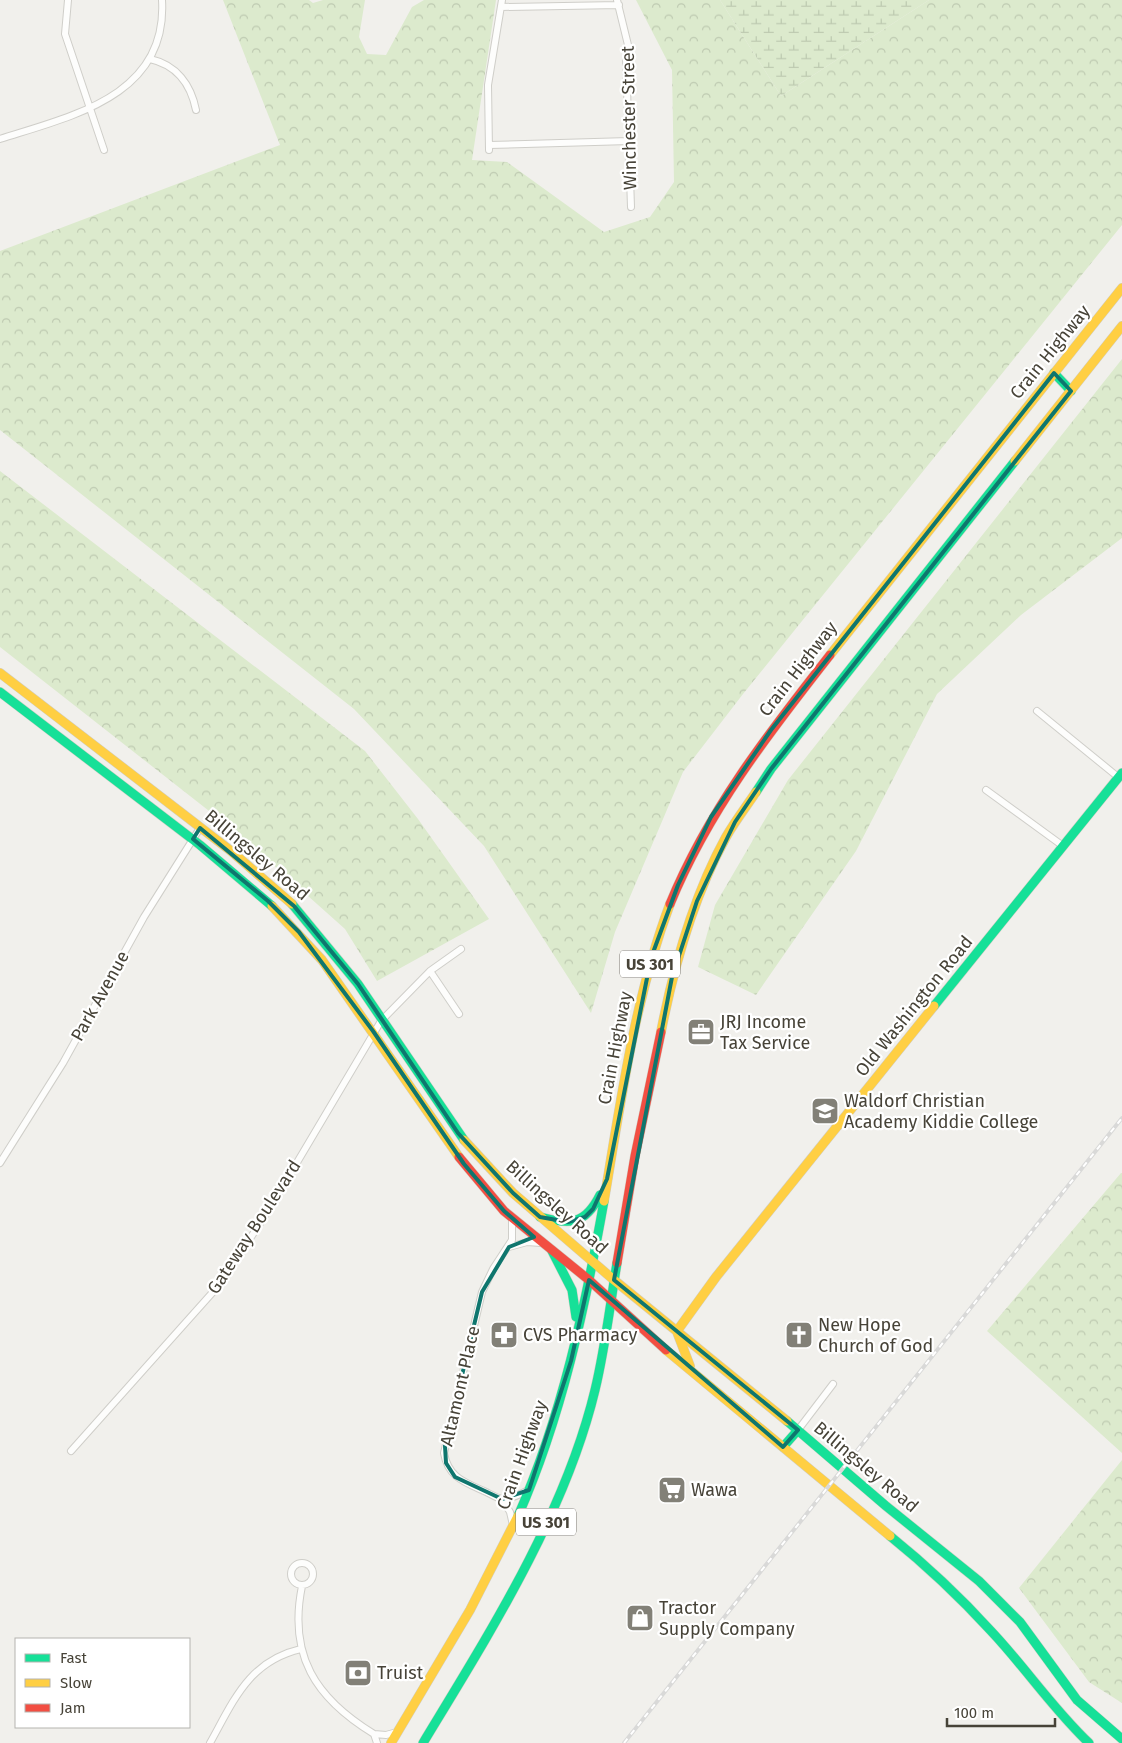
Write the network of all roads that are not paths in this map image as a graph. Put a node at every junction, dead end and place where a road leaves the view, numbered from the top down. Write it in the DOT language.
graph roads {
  1 [pos="68,0"];
  2 [pos="162,0"];
  3 [pos="501,3"];
  4 [pos="618,3"];
  5 [pos="150,59"];
  6 [pos="90,108"];
  7 [pos="196,110"];
  8 [pos="0,139"];
  9 [pos="629,141"];
  10 [pos="104,150"];
  11 [pos="631,207"];
  12 [pos="1122,288"];
  13 [pos="1122,326"];
  14 [pos="1054,373"];
  15 [pos="1071,391"];
  16 [pos="0,673"];
  17 [pos="0,694"];
  18 [pos="1037,711"];
  19 [pos="1120,775"];
  20 [pos="986,790"];
  21 [pos="200,828"];
  22 [pos="193,839"];
  23 [pos="1064,846"];
  24 [pos="461,949"];
  25 [pos="430,971"];
  26 [pos="459,1014"];
  27 [pos="381,1021"];
  28 [pos="373,1031"];
  29 [pos="0,1163"];
  30 [pos="606,1180"];
  31 [pos="540,1217"];
  32 [pos="512,1219"];
  33 [pos="541,1242"];
  34 [pos="509,1247"];
  35 [pos="552,1251"];
  36 [pos="593,1262"];
  37 [pos="589,1280"];
  38 [pos="614,1280"];
  39 [pos="610,1300"];
  40 [pos="677,1331"];
  41 [pos="576,1340"];
  42 [pos="694,1373"];
  43 [pos="833,1384"];
  44 [pos="798,1430"];
  45 [pos="783,1447"];
  46 [pos="71,1451"];
  47 [pos="528,1490"];
  48 [pos="502,1499"];
  49 [pos="514,1526"];
  50 [pos="302,1586"];
  51 [pos="301,1649"];
  52 [pos="398,1731"];
  53 [pos="374,1734"];
  54 [pos="1122,1739"];
  55 [pos="210,1743"];
  56 [pos="377,1743"];
  57 [pos="391,1743"];
  58 [pos="423,1743"];
  59 [pos="1089,1743"];
  1 -- 6 [label="street"];
  2 -- 5 [label="street"];
  3 -- 4 [label="street"];
  3 -- 9 [label="street"];
  4 -- 9 [label="street, Winchester Street"];
  5 -- 6 [label="street"];
  5 -- 7 [label="street"];
  6 -- 8 [label="street"];
  6 -- 10 [label="street"];
  9 -- 11 [label="street, Winchester Street"];
  12 -- 14 [label="main road, Crain Highway / US 301"];
  13 -- 15 [label="main road, US 301"];
  14 -- 15 [label="main road"];
  14 -- 30 [label="main road, Crain Highway / US 301"];
  15 -- 38 [label="main road, US 301"];
  16 -- 21 [label="main road, Billingsley Road"];
  17 -- 22 [label="main road, Billingsley Road"];
  18 -- 19 [label="street"];
  19 -- 23 [label="main road, Old Washington Road"];
  20 -- 23 [label="street"];
  21 -- 22 [label="street, Park Avenue"];
  21 -- 27 [label="main road, Billingsley Road"];
  22 -- 28 [label="main road, Billingsley Road"];
  22 -- 29 [label="street, Park Avenue"];
  23 -- 40 [label="main road, Old Washington Road"];
  24 -- 25 [label="street, Gateway Boulevard"];
  25 -- 26 [label="street"];
  25 -- 27 [label="street, Gateway Boulevard"];
  27 -- 28 [label="street, Gateway Boulevard"];
  27 -- 31 [label="main road, Billingsley Road"];
  28 -- 32 [label="main road, Billingsley Road"];
  28 -- 46 [label="street, Gateway Boulevard"];
  30 -- 31 [label="main road"];
  30 -- 36 [label="main road, Crain Highway / US 301"];
  31 -- 36 [label="main road, Billingsley Road"];
  32 -- 33 [label="main road, Billingsley Road"];
  32 -- 34 [label="street, Altamont Place"];
  33 -- 34 [label="street"];
  33 -- 35 [label="main road, Billingsley Road"];
  34 -- 48 [label="street, Altamont Place"];
  35 -- 37 [label="main road, Billingsley Road"];
  35 -- 41 [label="main road"];
  36 -- 37 [label="main road, Crain Highway / US 301"];
  36 -- 38 [label="main road, Billingsley Road"];
  37 -- 39 [label="main road, Billingsley Road"];
  37 -- 41 [label="main road, Crain Highway / US 301"];
  38 -- 39 [label="main road, US 301"];
  38 -- 40 [label="main road, Billingsley Road"];
  39 -- 42 [label="main road, Billingsley Road"];
  39 -- 58 [label="main road, US 301"];
  40 -- 42 [label="main road"];
  40 -- 44 [label="main road, Billingsley Road"];
  41 -- 47 [label="main road, Crain Highway / US 301"];
  42 -- 45 [label="main road, Billingsley Road"];
  43 -- 44 [label="street"];
  44 -- 45 [label="main road"];
  44 -- 54 [label="main road, Billingsley Road"];
  45 -- 59 [label="main road, Billingsley Road"];
  47 -- 48 [label="street"];
  47 -- 49 [label="main road, Crain Highway / US 301"];
  48 -- 49 [label="street"];
  49 -- 52 [label="main road, Crain Highway / US 301"];
  50 -- 51 [label="street"];
  51 -- 53 [label="street"];
  51 -- 55 [label="street"];
  52 -- 53 [label="street"];
  52 -- 57 [label="main road, Crain Highway / US 301"];
  53 -- 56 [label="street"];
}
